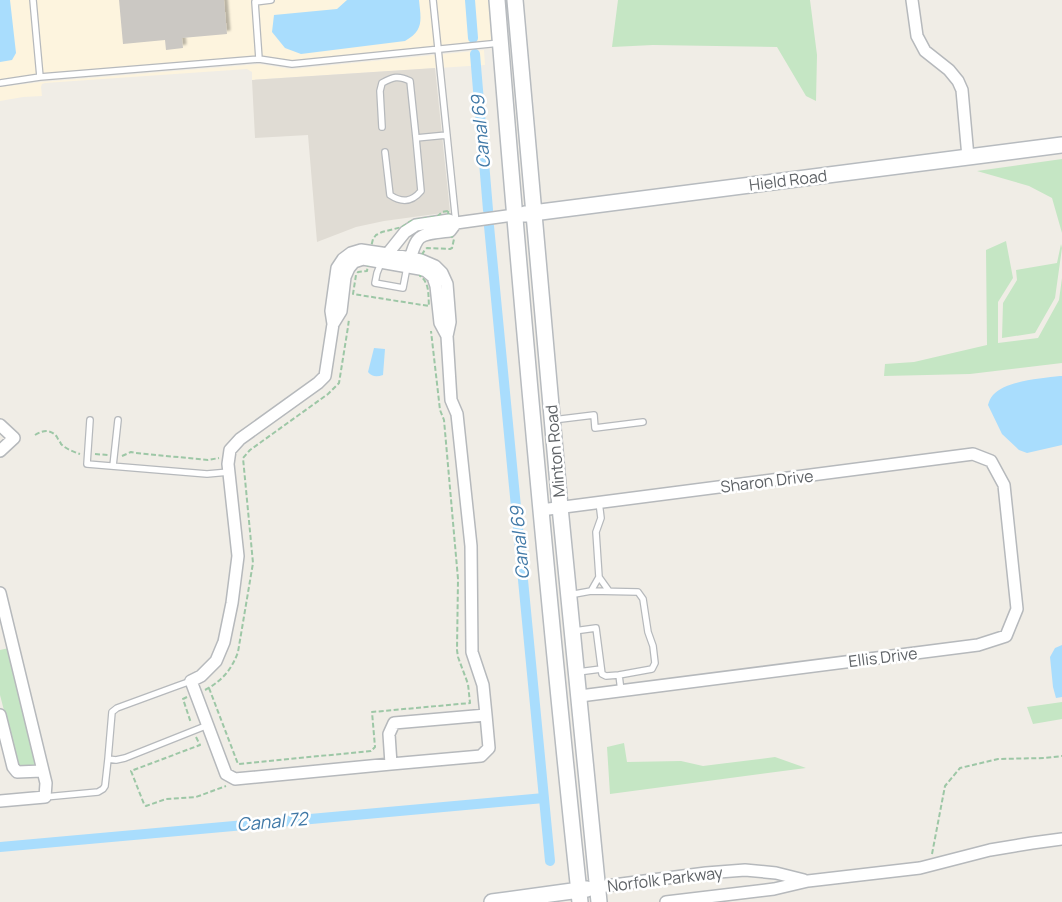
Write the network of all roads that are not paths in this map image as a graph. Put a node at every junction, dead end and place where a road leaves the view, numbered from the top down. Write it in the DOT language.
graph roads {
  1 [pos="33,0"];
  2 [pos="271,0"];
  3 [pos="433,0"];
  4 [pos="497,0"];
  5 [pos="515,0"];
  6 [pos="912,0"];
  7 [pos="500,43"];
  8 [pos="438,50"];
  9 [pos="259,59"];
  10 [pos="40,77"];
  11 [pos="0,83"];
  12 [pos="525,110"];
  13 [pos="382,127"];
  14 [pos="447,135"];
  15 [pos="416,138"];
  16 [pos="1062,145"];
  17 [pos="385,152"];
  18 [pos="968,157"];
  19 [pos="533,213"];
  20 [pos="514,215"];
  21 [pos="456,223"];
  22 [pos="385,258"];
  23 [pos="409,263"];
  24 [pos="90,420"];
  25 [pos="118,420"];
  26 [pos="553,420"];
  27 [pos="643,422"];
  28 [pos="0,425"];
  29 [pos="0,451"];
  30 [pos="991,461"];
  31 [pos="113,466"];
  32 [pos="229,472"];
  33 [pos="599,502"];
  34 [pos="560,507"];
  35 [pos="541,510"];
  36 [pos="599,577"];
  37 [pos="591,591"];
  38 [pos="609,591"];
  39 [pos="0,593"];
  40 [pos="569,595"];
  41 [pos="573,631"];
  42 [pos="12,642"];
  43 [pos="0,644"];
  44 [pos="601,669"];
  45 [pos="577,672"];
  46 [pos="619,675"];
  47 [pos="191,681"];
  48 [pos="621,691"];
  49 [pos="580,696"];
  50 [pos="0,715"];
  51 [pos="486,715"];
  52 [pos="208,725"];
  53 [pos="108,759"];
  54 [pos="391,764"];
  55 [pos="42,771"];
  56 [pos="46,797"];
  57 [pos="0,801"];
  58 [pos="1062,839"];
  59 [pos="808,881"];
  60 [pos="599,895"];
  61 [pos="579,896"];
  62 [pos="492,902"];
  63 [pos="666,902"];
  1 -- 10 [label="lane"];
  2 -- 9 [label="lane"];
  3 -- 8 [label="lane"];
  4 -- 7 [label="main road, Minton Road"];
  5 -- 12 [label="main road, Minton Road"];
  6 -- 18 [label="street"];
  7 -- 8 [label="lane"];
  7 -- 12 [label="main road"];
  7 -- 20 [label="main road, Minton Road"];
  8 -- 9 [label="lane"];
  8 -- 14 [label="lane"];
  9 -- 10 [label="lane"];
  10 -- 11 [label="lane"];
  12 -- 19 [label="main road, Minton Road"];
  13 -- 15 [label="lane"];
  14 -- 15 [label="lane"];
  14 -- 21 [label="lane"];
  15 -- 17 [label="lane"];
  16 -- 18 [label="main road, Hield Road"];
  18 -- 19 [label="main road, Hield Road"];
  19 -- 20 [label="main road, Hield Road"];
  19 -- 26 [label="main road, Minton Road"];
  20 -- 21 [label="street"];
  20 -- 35 [label="main road, Minton Road"];
  21 -- 22 [label="street"];
  21 -- 23 [label="street"];
  22 -- 23 [label="street"];
  22 -- 23 [label="lane"];
  22 -- 32 [label="street"];
  23 -- 51 [label="street"];
  24 -- 31 [label="lane"];
  25 -- 31 [label="lane"];
  26 -- 27 [label="lane"];
  26 -- 34 [label="main road, Minton Road"];
  28 -- 29 [label="street"];
  30 -- 33 [label="street, Sharon Drive"];
  30 -- 48 [label="street, Ellis Drive"];
  31 -- 32 [label="lane"];
  32 -- 47 [label="street"];
  33 -- 34 [label="street, Sharon Drive"];
  33 -- 36 [label="lane"];
  34 -- 35 [label="street, Sharon Drive"];
  34 -- 40 [label="main road, Minton Road"];
  35 -- 61 [label="main road, Minton Road"];
  36 -- 37 [label="lane"];
  36 -- 38 [label="lane"];
  37 -- 38 [label="lane"];
  37 -- 40 [label="lane"];
  38 -- 46 [label="lane"];
  39 -- 42 [label="street"];
  40 -- 41 [label="main road, Minton Road"];
  41 -- 44 [label="lane"];
  41 -- 45 [label="main road, Minton Road"];
  42 -- 43 [label="street"];
  42 -- 55 [label="street"];
  44 -- 45 [label="lane"];
  44 -- 46 [label="lane"];
  45 -- 49 [label="main road, Minton Road"];
  46 -- 48 [label="lane"];
  47 -- 52 [label="street"];
  47 -- 53 [label="lane"];
  48 -- 49 [label="street, Ellis Drive"];
  49 -- 60 [label="main road, Minton Road"];
  50 -- 55 [label="street"];
  51 -- 54 [label="street"];
  51 -- 54 [label="street"];
  52 -- 53 [label="lane"];
  52 -- 54 [label="street"];
  53 -- 56 [label="lane"];
  55 -- 56 [label="street"];
  56 -- 57 [label="street"];
  58 -- 59 [label="street, Norfolk Parkway"];
  59 -- 60 [label="street, Norfolk Parkway"];
  59 -- 63 [label="street, Norfolk Parkway"];
  60 -- 61 [label="main road, Norfolk Parkway"];
  61 -- 62 [label="main road, Norfolk Parkway"];
}
